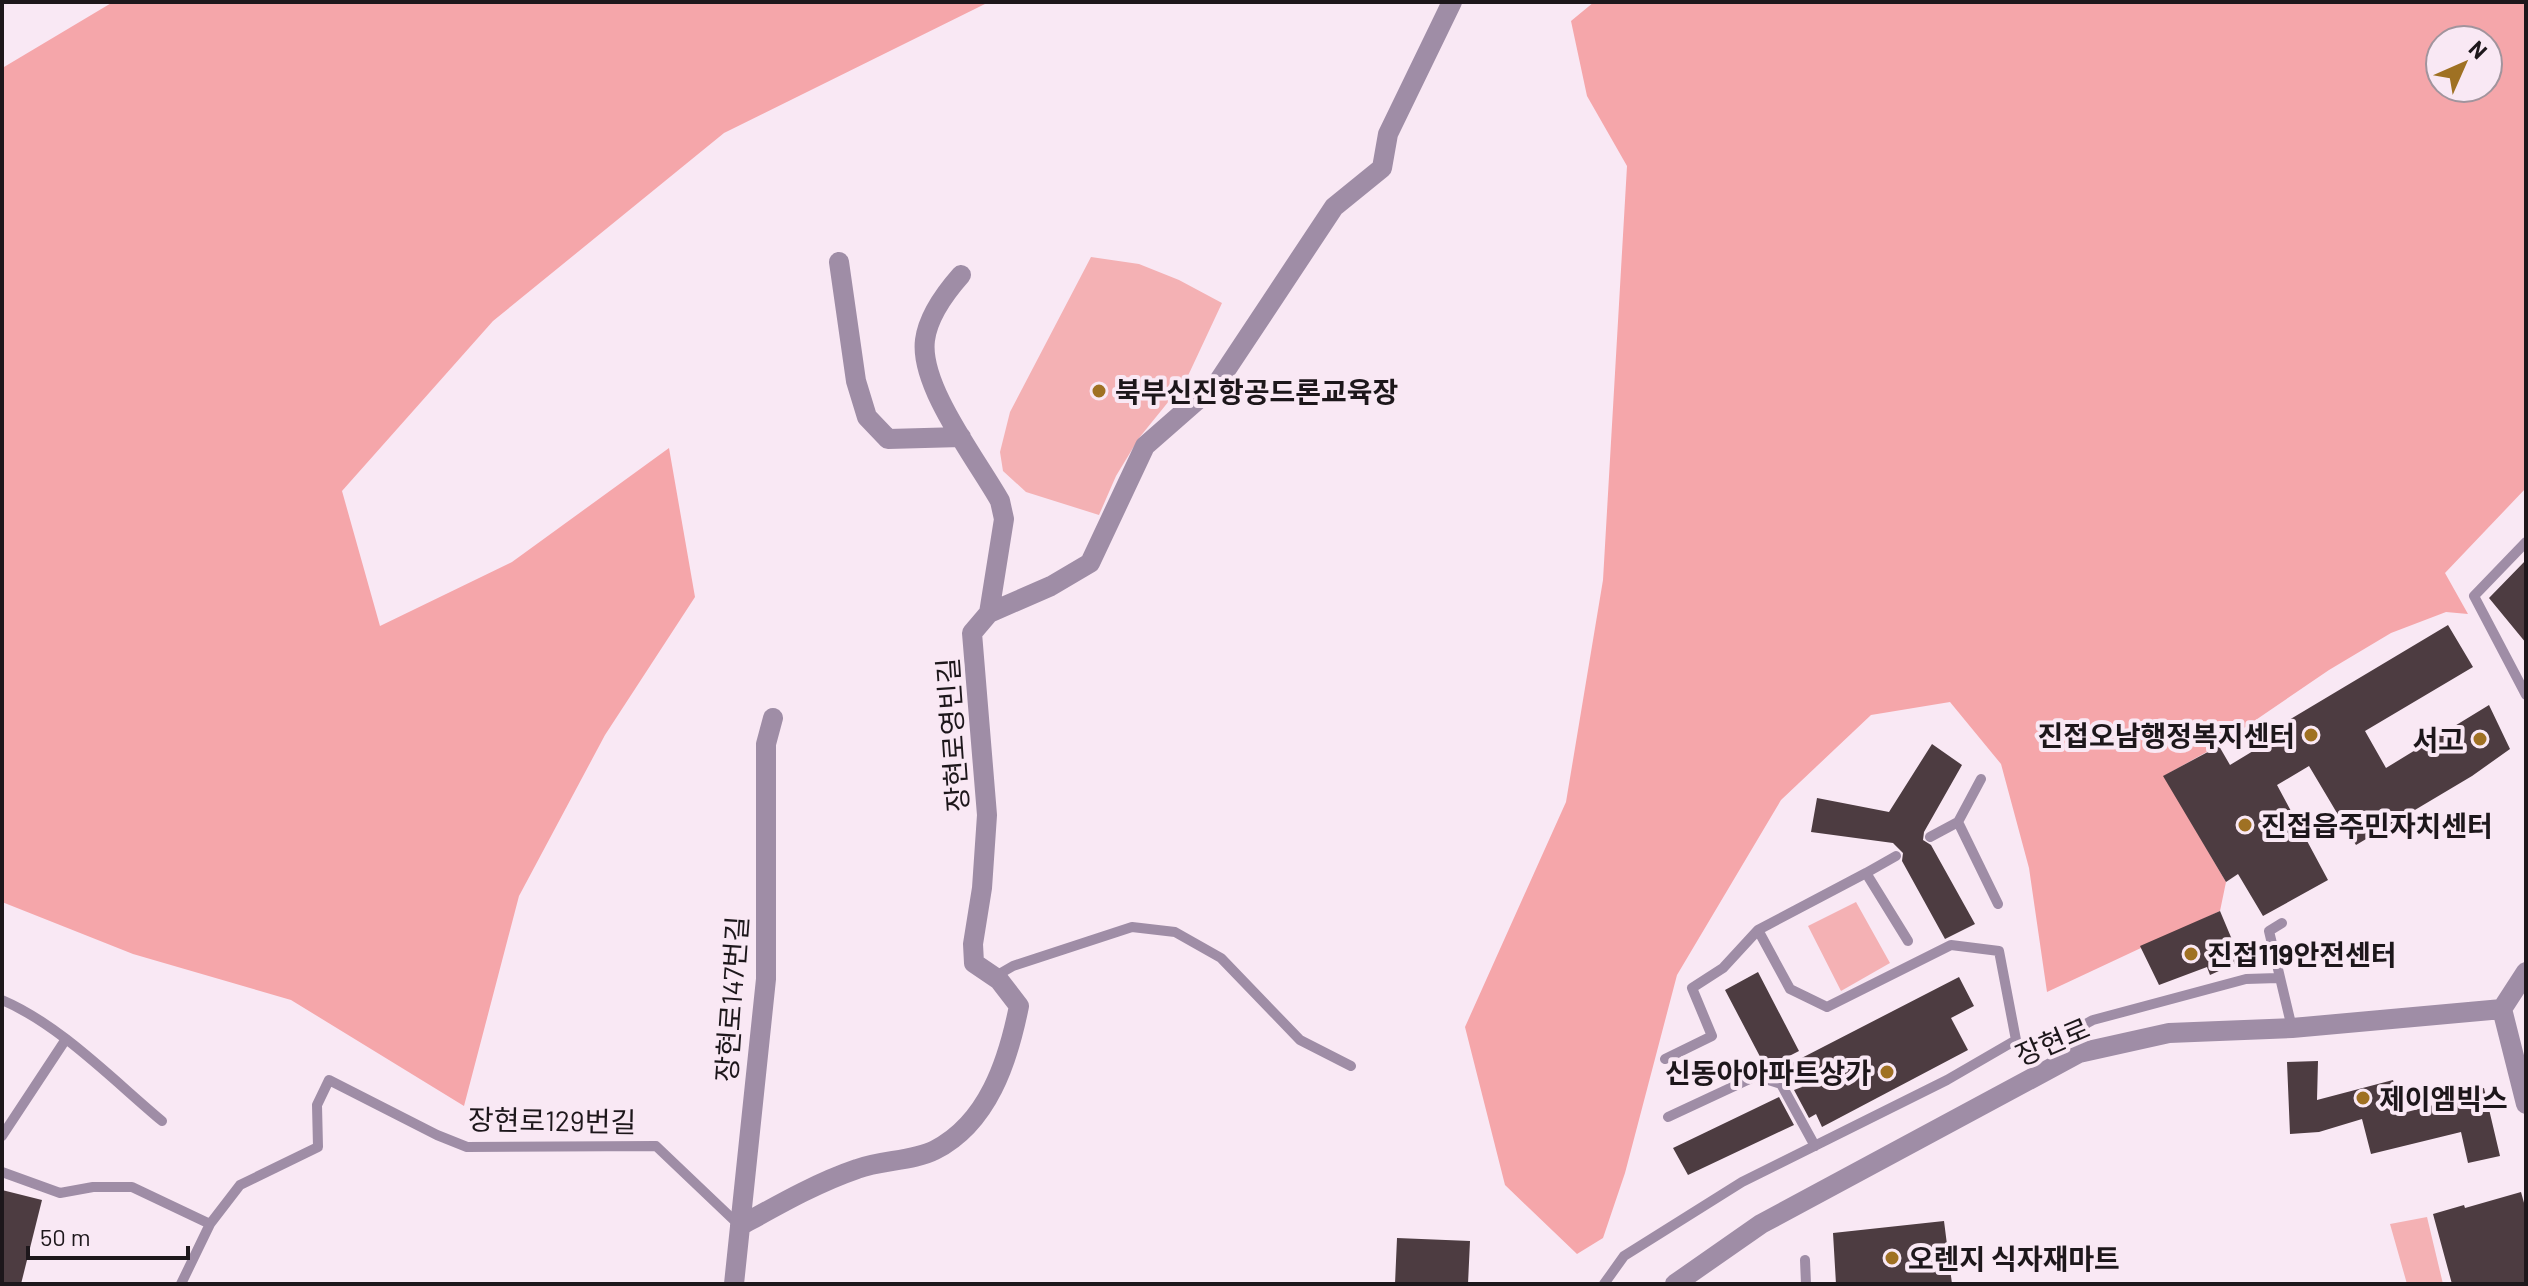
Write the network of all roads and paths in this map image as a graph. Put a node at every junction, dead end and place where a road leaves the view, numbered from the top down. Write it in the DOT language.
graph roads {
  1 [pos="1452,2"];
  2 [pos="839,262"];
  3 [pos="961,275"];
  4 [pos="961,437"];
  5 [pos="2526,542"];
  6 [pos="989,613"];
  7 [pos="2526,695"];
  8 [pos="773,718"];
  9 [pos="1981,779"];
  10 [pos="1958,822"];
  11 [pos="1930,837"];
  12 [pos="1896,856"];
  13 [pos="1866,873"];
  14 [pos="1998,904"];
  15 [pos="2282,923"];
  16 [pos="1758,930"];
  17 [pos="1908,941"];
  18 [pos="2526,972"];
  19 [pos="994,977"];
  20 [pos="2278,978"];
  21 [pos="2,1000"];
  22 [pos="2502,1009"];
  23 [pos="2292,1028"];
  24 [pos="66,1039"];
  25 [pos="2072,1057"];
  26 [pos="1665,1059"];
  27 [pos="1351,1066"];
  28 [pos="2526,1104"];
  29 [pos="1668,1117"];
  30 [pos="162,1121"];
  31 [pos="2,1136"];
  32 [pos="1815,1146"];
  33 [pos="2,1172"];
  34 [pos="210,1224"];
  35 [pos="740,1226"];
  36 [pos="1805,1260"];
  37 [pos="181,1284"];
  38 [pos="734,1284"];
  39 [pos="1604,1284"];
  40 [pos="1675,1284"];
  41 [pos="1806,1284"];
  1 -- 6 [label="street"];
  2 -- 4 [label="street"];
  3 -- 4 [label="street"];
  4 -- 6 [label="street"];
  5 -- 7 [label="lane"];
  6 -- 19 [label="street, 장현로영빈길"];
  8 -- 35 [label="street, 장현로147번길"];
  9 -- 10 [label="lane"];
  10 -- 11 [label="lane"];
  10 -- 14 [label="lane"];
  12 -- 13 [label="lane"];
  13 -- 16 [label="lane"];
  13 -- 17 [label="lane"];
  15 -- 20 [label="lane"];
  16 -- 26 [label="lane"];
  16 -- 32 [label="lane"];
  18 -- 22 [label="street"];
  19 -- 27 [label="lane"];
  19 -- 35 [label="street, 장현로영빈길"];
  20 -- 23 [label="lane"];
  20 -- 25 [label="lane"];
  21 -- 24 [label="lane"];
  22 -- 23 [label="street, 장현로"];
  22 -- 28 [label="street"];
  23 -- 25 [label="street, 장현로"];
  24 -- 30 [label="lane"];
  24 -- 31 [label="lane"];
  25 -- 40 [label="street, 장현로"];
  29 -- 32 [label="lane"];
  32 -- 39 [label="lane"];
  33 -- 34 [label="lane"];
  34 -- 35 [label="lane, 장현로129번길"];
  34 -- 37 [label="lane, 장현로129번길"];
  35 -- 38 [label="street, 장현로147번길"];
  36 -- 41 [label="lane"];
}
